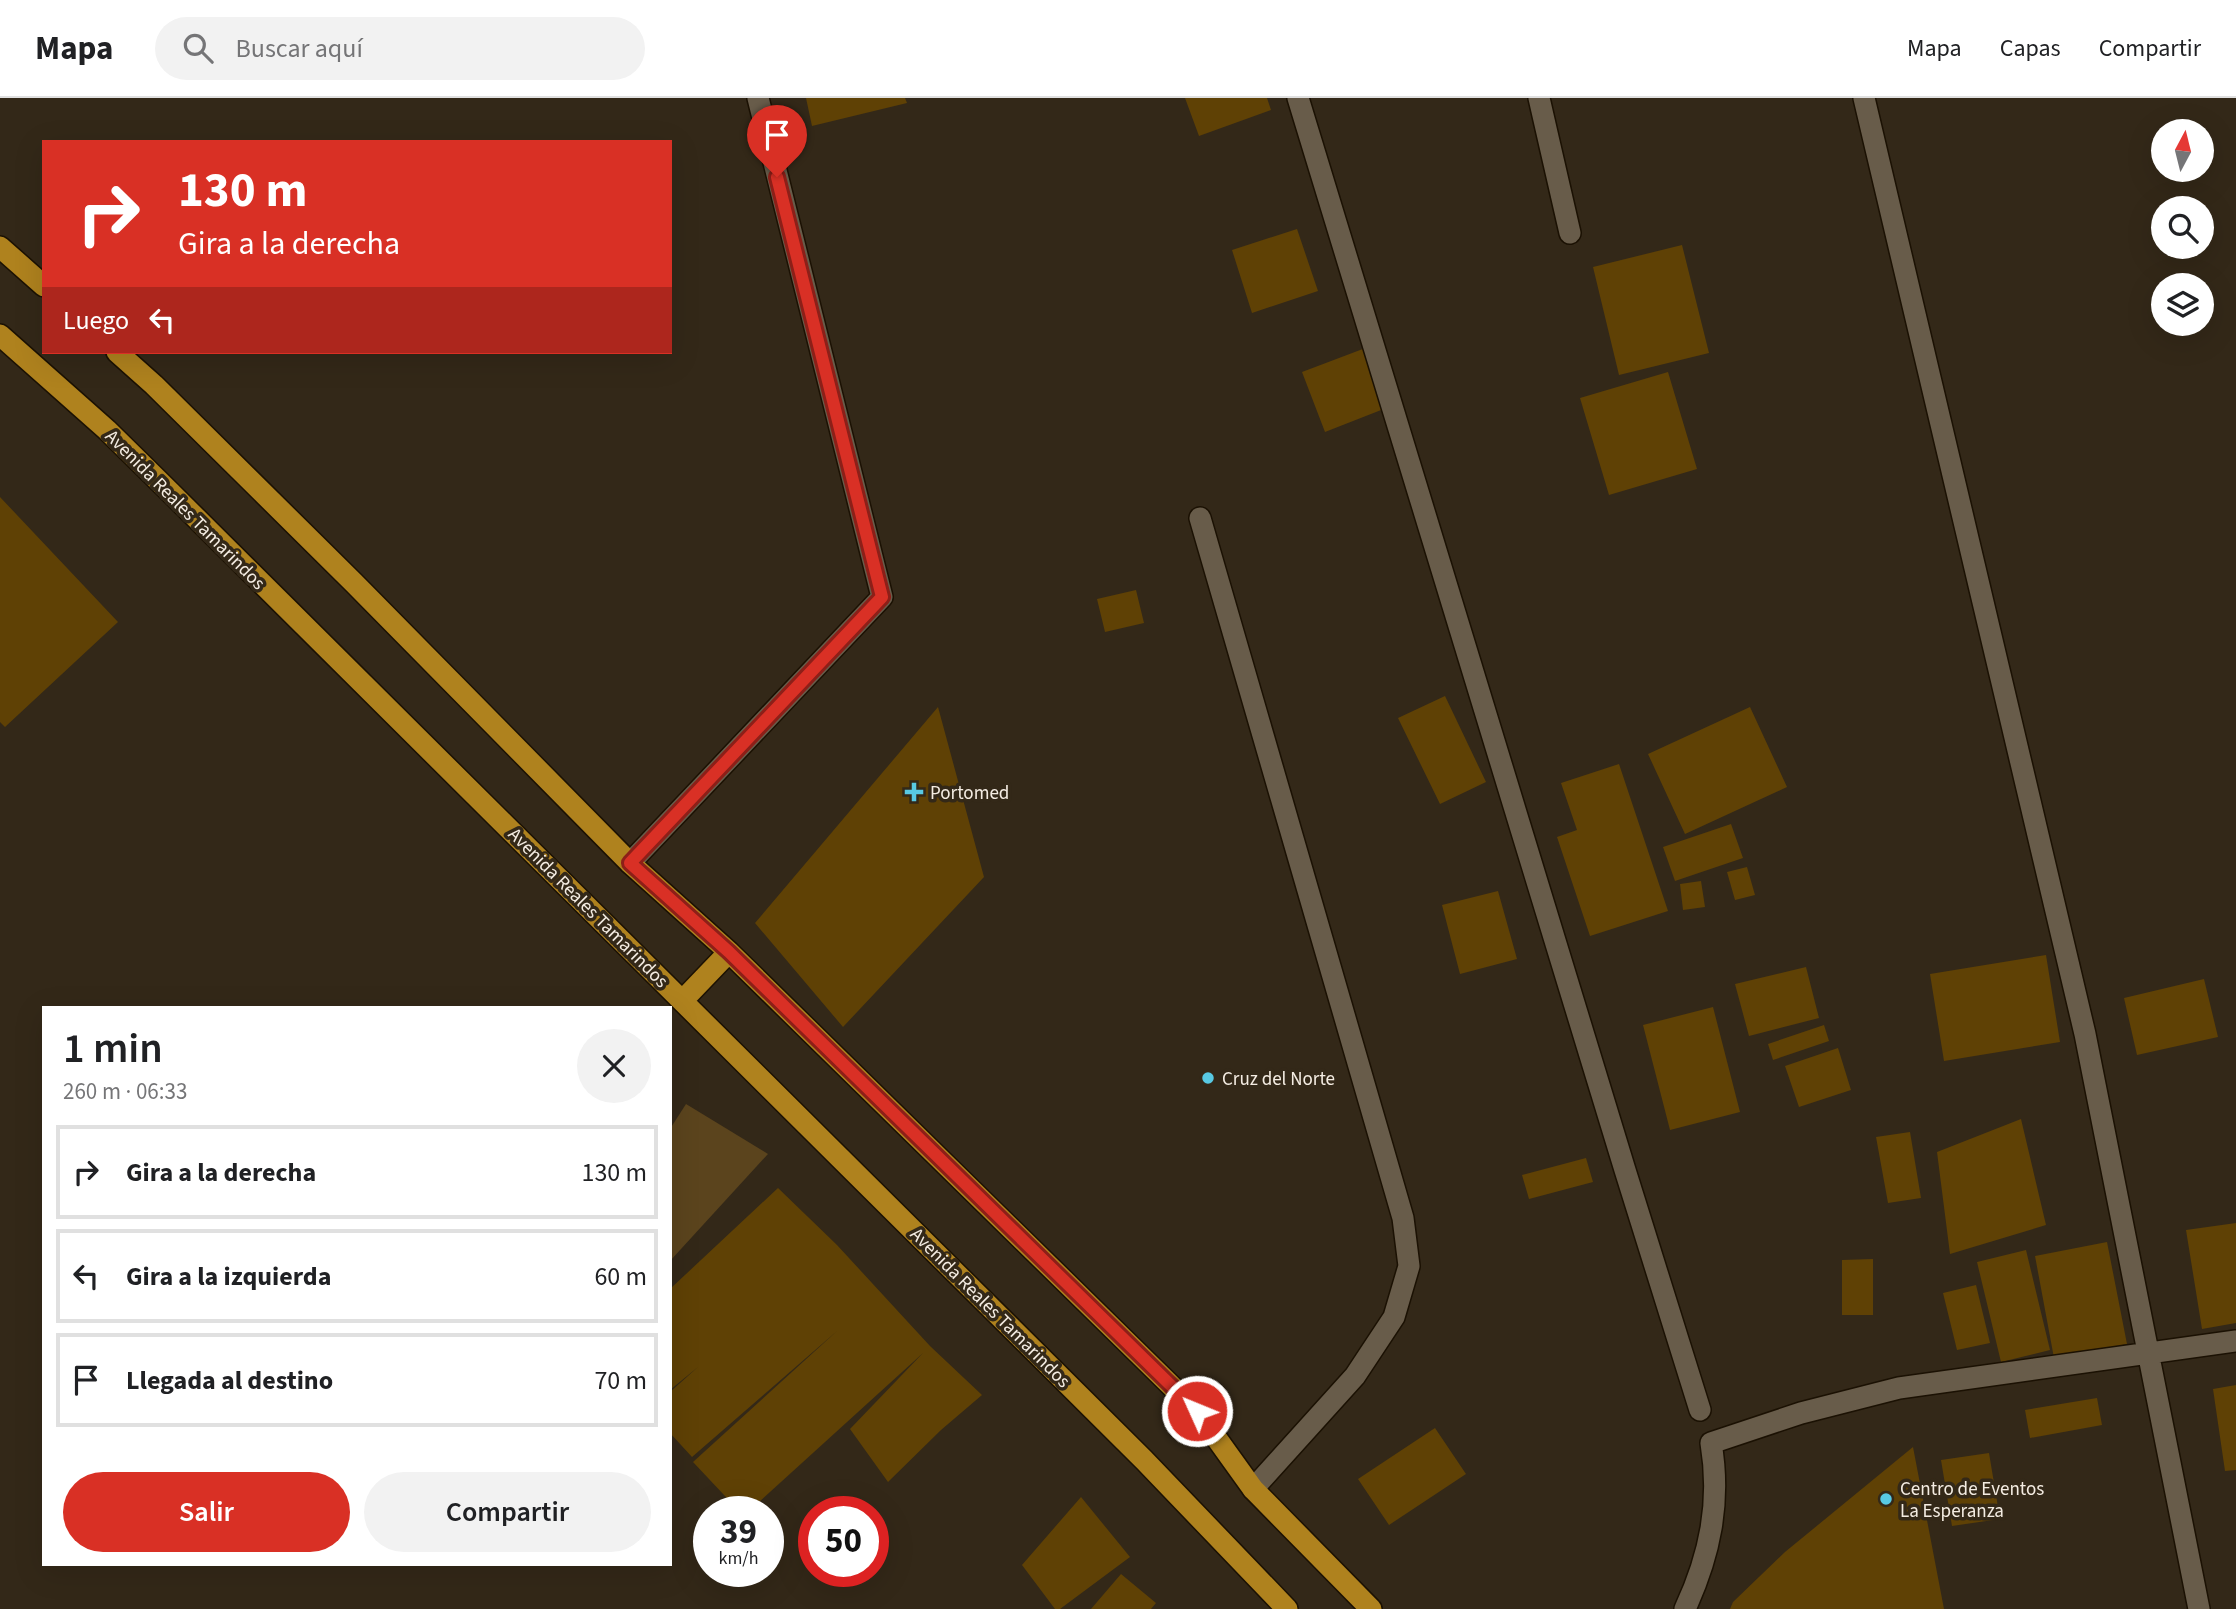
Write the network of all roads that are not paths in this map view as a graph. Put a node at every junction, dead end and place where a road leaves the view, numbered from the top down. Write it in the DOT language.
graph roads {
  1 [pos="758,98"];
  2 [pos="1298,98"];
  3 [pos="1539,98"];
  4 [pos="1864,98"];
  5 [pos="1570,233"];
  6 [pos="0,247"];
  7 [pos="42,284"];
  8 [pos="0,335"];
  9 [pos="119,354"];
  10 [pos="1200,518"];
  11 [pos="630,863"];
  12 [pos="729,952"];
  13 [pos="683,1000"];
  14 [pos="2236,1340"];
  15 [pos="2148,1353"];
  16 [pos="1700,1410"];
  17 [pos="1253,1489"];
  18 [pos="1287,1609"];
  19 [pos="1371,1609"];
  20 [pos="1685,1609"];
  21 [pos="2199,1609"];
  1 -- 11 [label="street"];
  2 -- 16 [label="street"];
  3 -- 5 [label="street"];
  4 -- 15 [label="street"];
  6 -- 7 [label="main road"];
  8 -- 13 [label="main road, Avenida Reales Tamarindos"];
  9 -- 11 [label="main road"];
  10 -- 17 [label="street"];
  11 -- 12 [label="main road"];
  12 -- 13 [label="main road"];
  12 -- 17 [label="main road"];
  13 -- 18 [label="main road, Avenida Reales Tamarindos"];
  14 -- 15 [label="street"];
  15 -- 20 [label="street"];
  15 -- 21 [label="street"];
  17 -- 19 [label="main road"];
}
